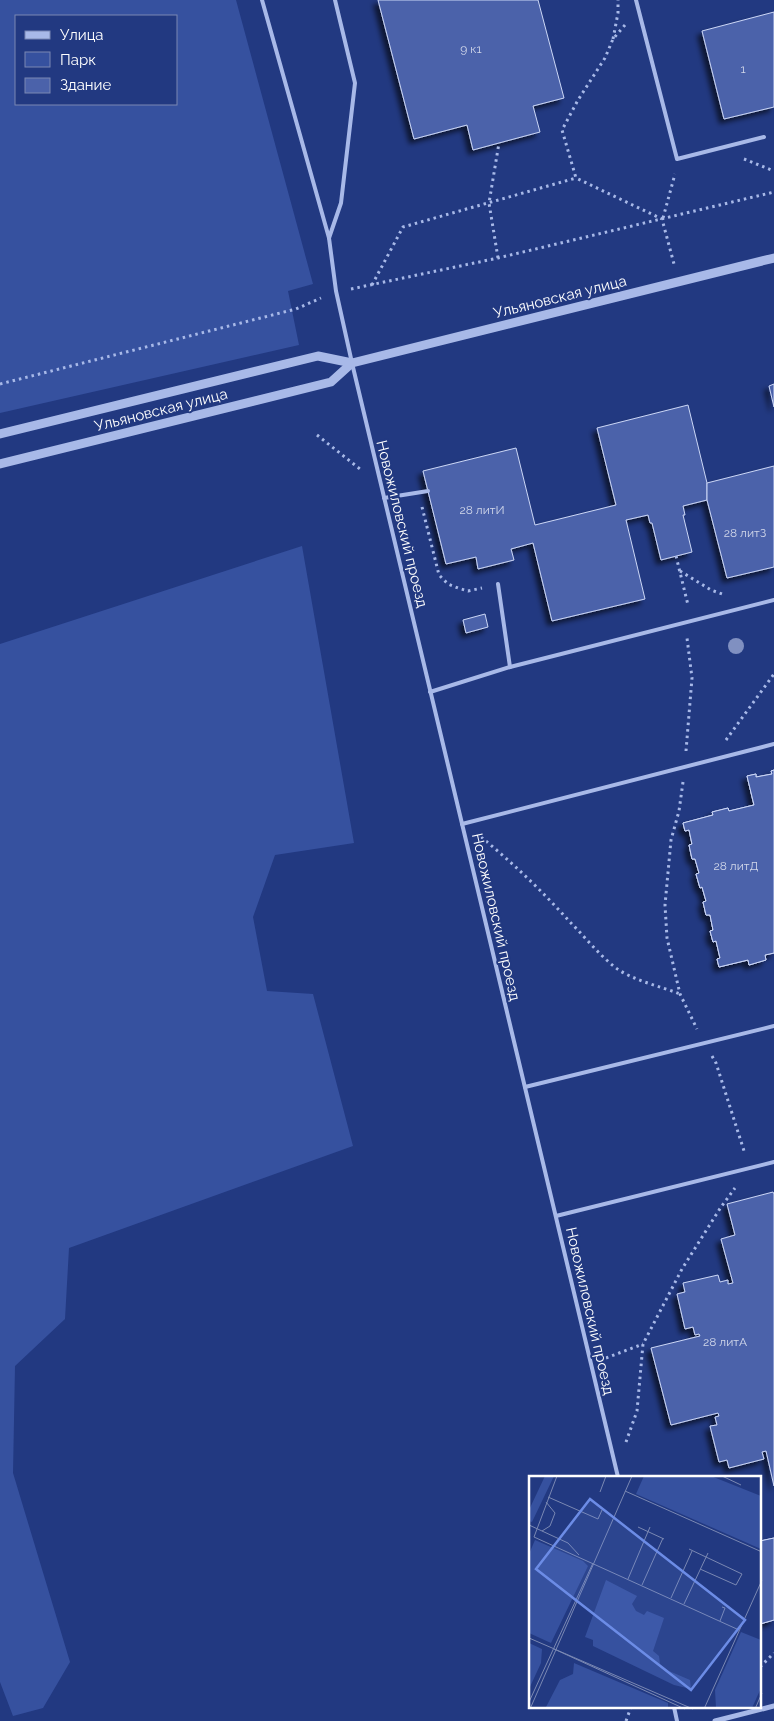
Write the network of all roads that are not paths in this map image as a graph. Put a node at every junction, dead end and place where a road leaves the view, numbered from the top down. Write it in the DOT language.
graph roads {
  1 [pos="262,0"];
  2 [pos="335,0"];
  3 [pos="636,0"];
  4 [pos="764,138"];
  5 [pos="328,238"];
  6 [pos="774,258"];
  7 [pos="352,363"];
  8 [pos="0,434"];
  9 [pos="0,464"];
  10 [pos="428,491"];
  11 [pos="384,498"];
  12 [pos="498,584"];
  13 [pos="774,600"];
  14 [pos="510,667"];
  15 [pos="430,692"];
  16 [pos="774,744"];
  17 [pos="462,824"];
  18 [pos="774,1026"];
  19 [pos="525,1087"];
  20 [pos="774,1162"];
  21 [pos="556,1216"];
  22 [pos="618,1476"];
  23 [pos="774,1706"];
  24 [pos="674,1708"];
  25 [pos="677,1721"];
  26 [pos="715,1721"];
  1 -- 5 [label="lane, Новожиловский проезд"];
  2 -- 5 [label="lane"];
  3 -- 4 [label="lane"];
  5 -- 7 [label="lane, Новожиловский проезд"];
  6 -- 7 [label="street, Ульяновская улица"];
  7 -- 8 [label="street, Ульяновская улица"];
  7 -- 9 [label="street, Ульяновская улица"];
  7 -- 11 [label="lane, Новожиловский проезд"];
  10 -- 11 [label="lane"];
  11 -- 15 [label="lane, Новожиловский проезд"];
  12 -- 14 [label="lane"];
  13 -- 14 [label="lane"];
  14 -- 15 [label="lane"];
  15 -- 17 [label="lane, Новожиловский проезд"];
  16 -- 17 [label="lane"];
  17 -- 19 [label="lane, Новожиловский проезд"];
  18 -- 19 [label="lane"];
  19 -- 21 [label="lane, Новожиловский проезд"];
  20 -- 21 [label="lane"];
  21 -- 22 [label="lane, Новожиловский проезд"];
  23 -- 26 [label="street"];
  24 -- 25 [label="lane"];
}
